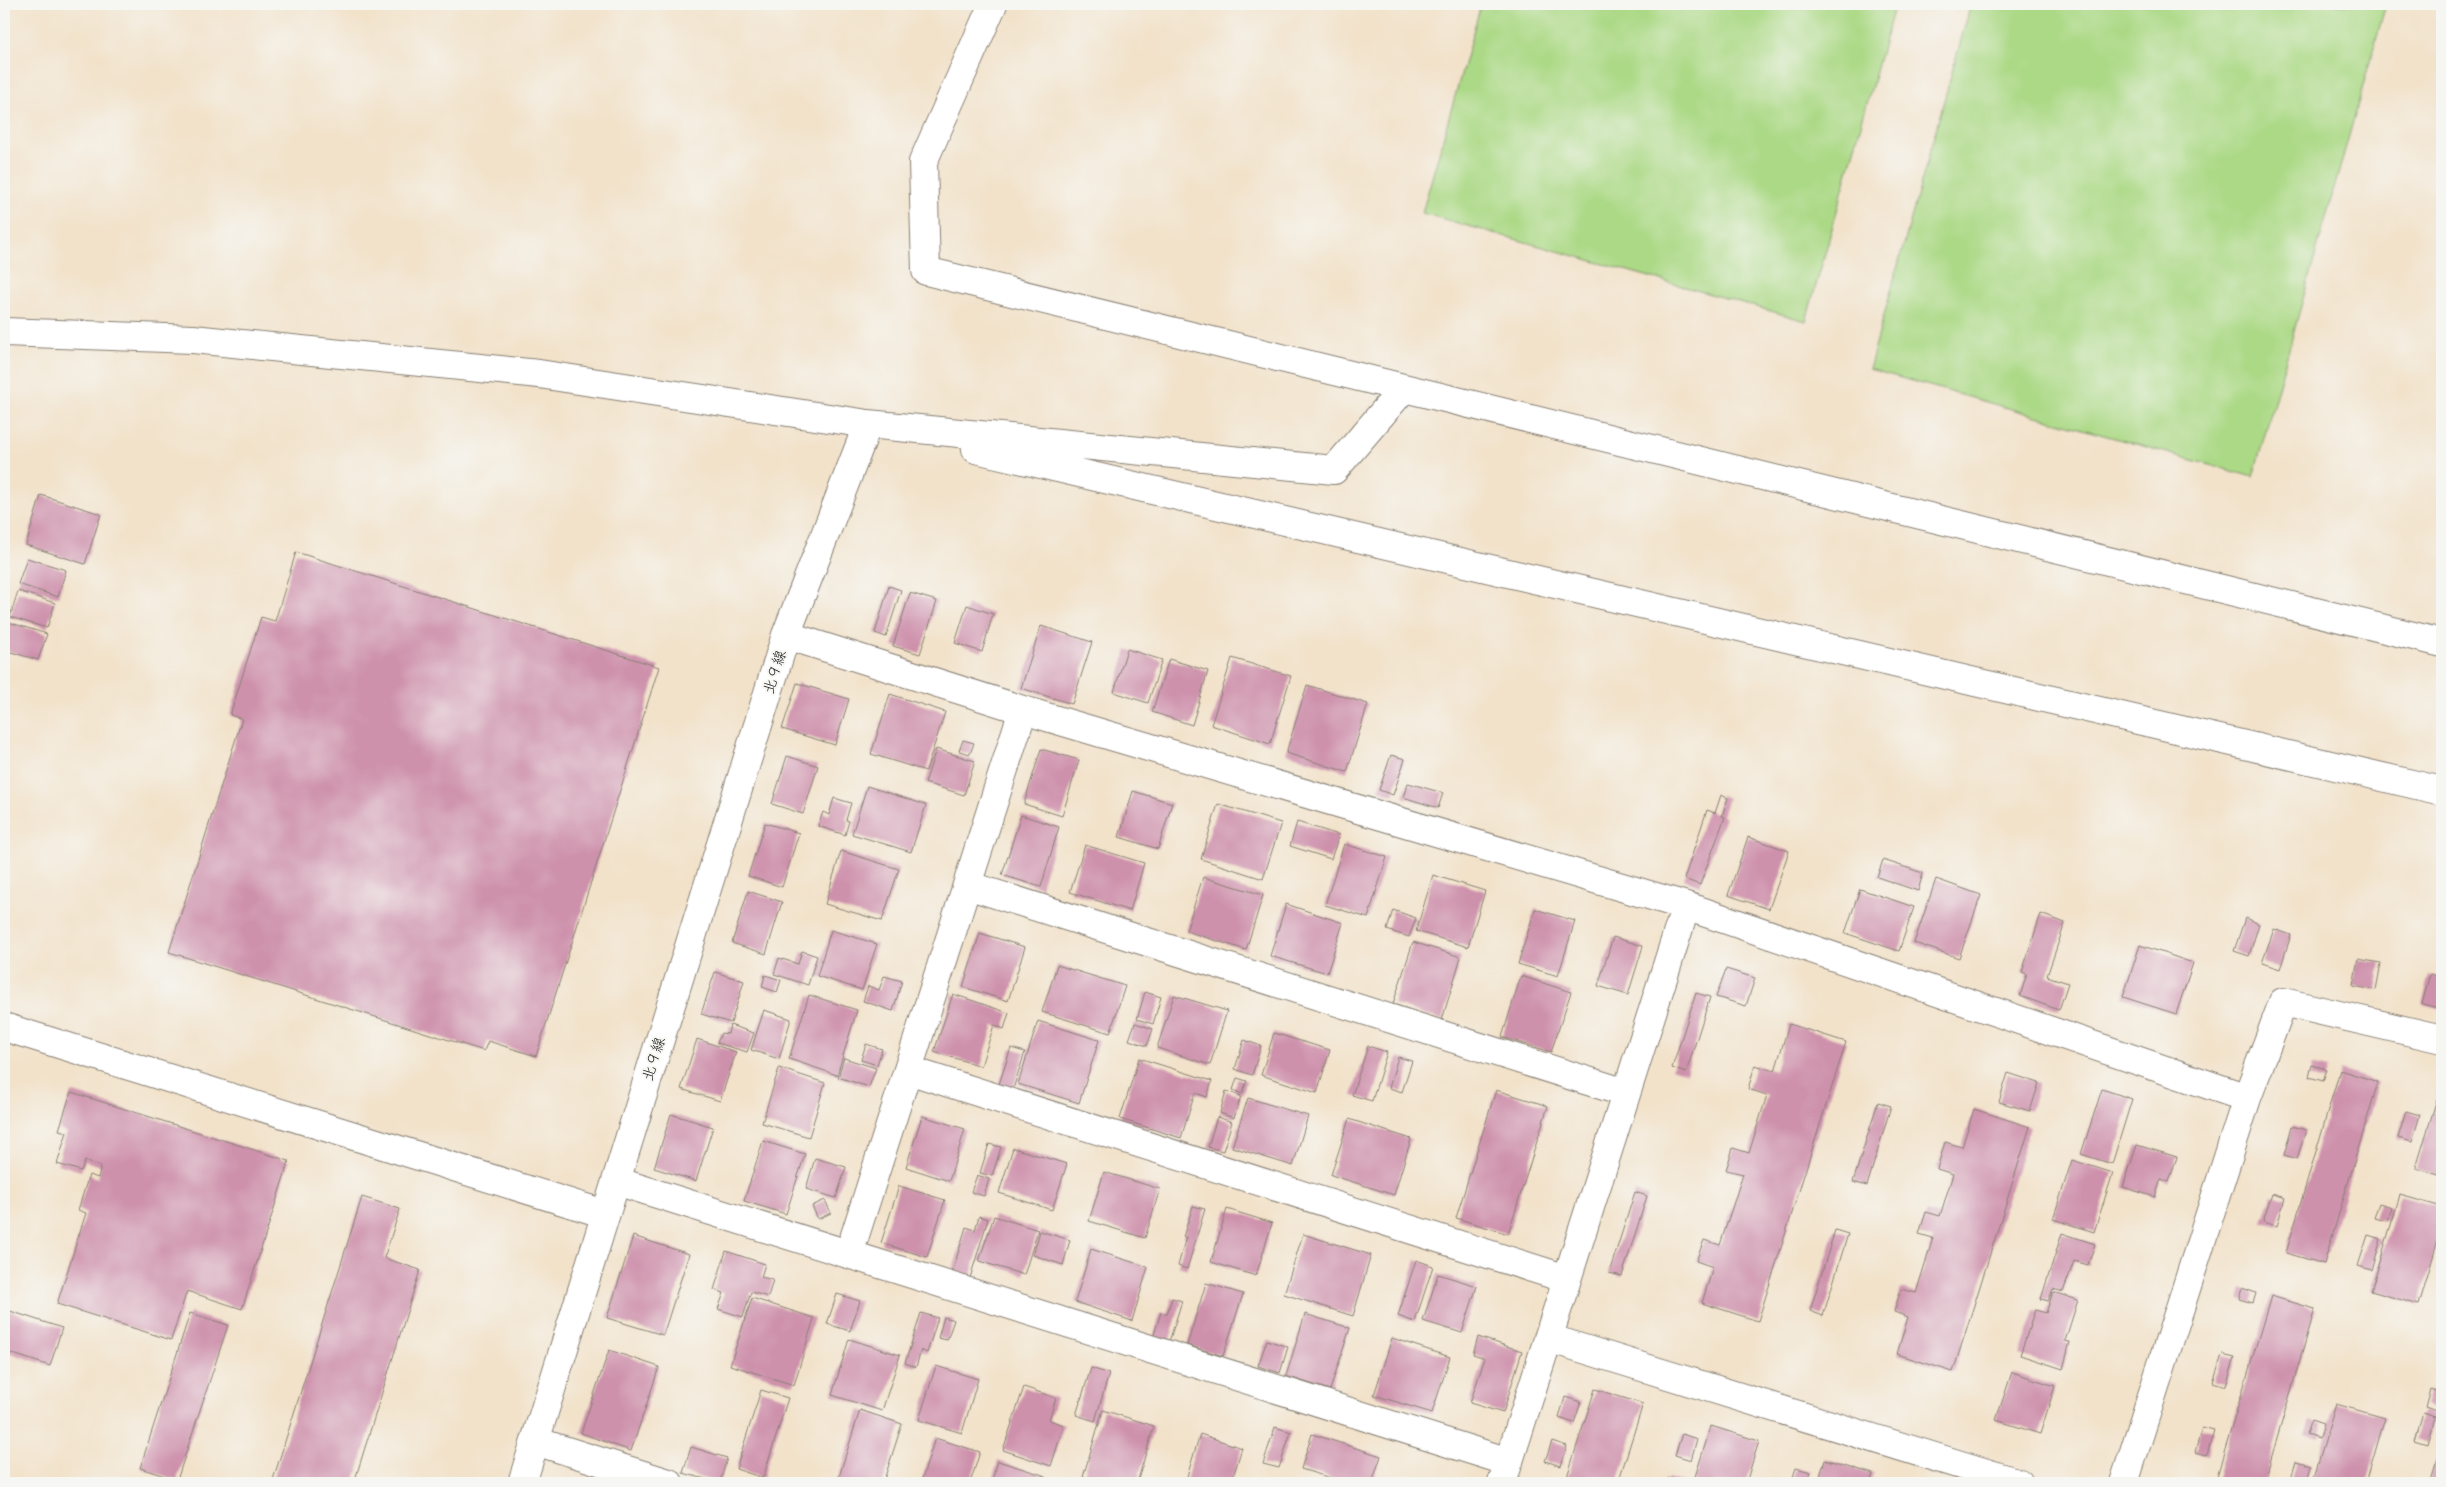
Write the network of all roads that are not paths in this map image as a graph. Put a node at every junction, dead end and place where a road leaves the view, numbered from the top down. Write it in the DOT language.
graph roads {
  1 [pos="993,4"];
  2 [pos="4,332"];
  3 [pos="1404,388"];
  4 [pos="868,424"];
  5 [pos="786,635"];
  6 [pos="2442,643"];
  7 [pos="1023,710"];
  8 [pos="2442,791"];
  9 [pos="967,885"];
  10 [pos="1686,906"];
  11 [pos="4,1028"];
  12 [pos="2442,1039"];
  13 [pos="908,1070"];
  14 [pos="1626,1093"];
  15 [pos="2247,1098"];
  16 [pos="616,1181"];
  17 [pos="606,1214"];
  18 [pos="849,1254"];
  19 [pos="1567,1279"];
  20 [pos="1548,1338"];
  21 [pos="535,1441"];
  22 [pos="1506,1472"];
  23 [pos="522,1483"];
  24 [pos="669,1483"];
  25 [pos="2019,1483"];
  26 [pos="2124,1483"];
  1 -- 3 [label="street"];
  2 -- 4 [label="street"];
  3 -- 4 [label="street"];
  3 -- 6 [label="street"];
  4 -- 5 [label="street, 北９線"];
  4 -- 8 [label="street"];
  5 -- 7 [label="street"];
  5 -- 16 [label="street, 北９線"];
  7 -- 9 [label="street"];
  7 -- 10 [label="street"];
  9 -- 13 [label="street"];
  9 -- 14 [label="street"];
  10 -- 14 [label="street"];
  10 -- 15 [label="street"];
  11 -- 17 [label="street"];
  12 -- 15 [label="street"];
  13 -- 18 [label="street"];
  13 -- 19 [label="street"];
  14 -- 19 [label="street"];
  15 -- 26 [label="street"];
  16 -- 17 [label="street, 北９線"];
  16 -- 18 [label="street"];
  17 -- 21 [label="street, 北９線"];
  18 -- 22 [label="street"];
  19 -- 20 [label="street"];
  20 -- 22 [label="street"];
  20 -- 25 [label="street"];
  21 -- 23 [label="street, 北９線"];
  21 -- 24 [label="street"];
}
